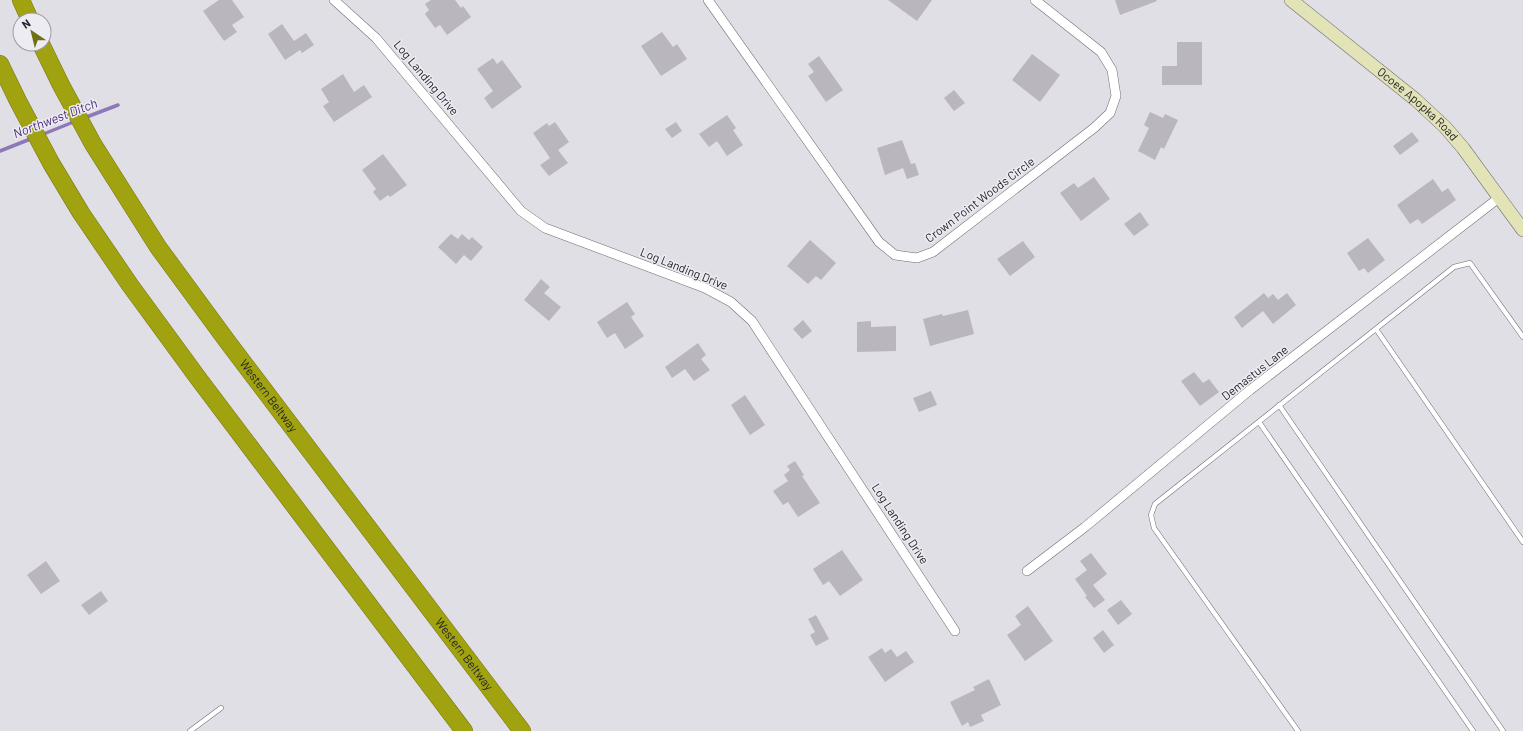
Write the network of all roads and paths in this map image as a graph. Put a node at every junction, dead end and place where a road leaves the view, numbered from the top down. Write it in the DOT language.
graph roads {
  1 [pos="21,0"];
  2 [pos="334,0"];
  3 [pos="708,0"];
  4 [pos="1035,0"];
  5 [pos="1291,0"];
  6 [pos="26,12"];
  7 [pos="45,52"];
  8 [pos="0,64"];
  9 [pos="1500,197"];
  10 [pos="1523,230"];
  11 [pos="1376,328"];
  12 [pos="1523,337"];
  13 [pos="1279,405"];
  14 [pos="1259,422"];
  15 [pos="1523,542"];
  16 [pos="1027,571"];
  17 [pos="955,631"];
  18 [pos="221,708"];
  19 [pos="190,731"];
  20 [pos="464,731"];
  21 [pos="522,731"];
  22 [pos="1298,731"];
  23 [pos="1473,731"];
  24 [pos="1502,731"];
  1 -- 6 [label="highway"];
  2 -- 17 [label="street, Log Landing Drive"];
  3 -- 4 [label="street, Crown Point Woods Circle"];
  5 -- 9 [label="main road, Ocoee Apopka Road"];
  7 -- 21 [label="highway, Western Beltway"];
  8 -- 20 [label="highway"];
  9 -- 10 [label="main road, Ocoee Apopka Road"];
  9 -- 16 [label="street, Demastus Lane"];
  11 -- 12 [label="lane"];
  11 -- 13 [label="lane"];
  11 -- 15 [label="lane"];
  13 -- 14 [label="lane"];
  13 -- 24 [label="lane"];
  14 -- 22 [label="lane"];
  14 -- 23 [label="lane"];
  18 -- 19 [label="lane"];
}
